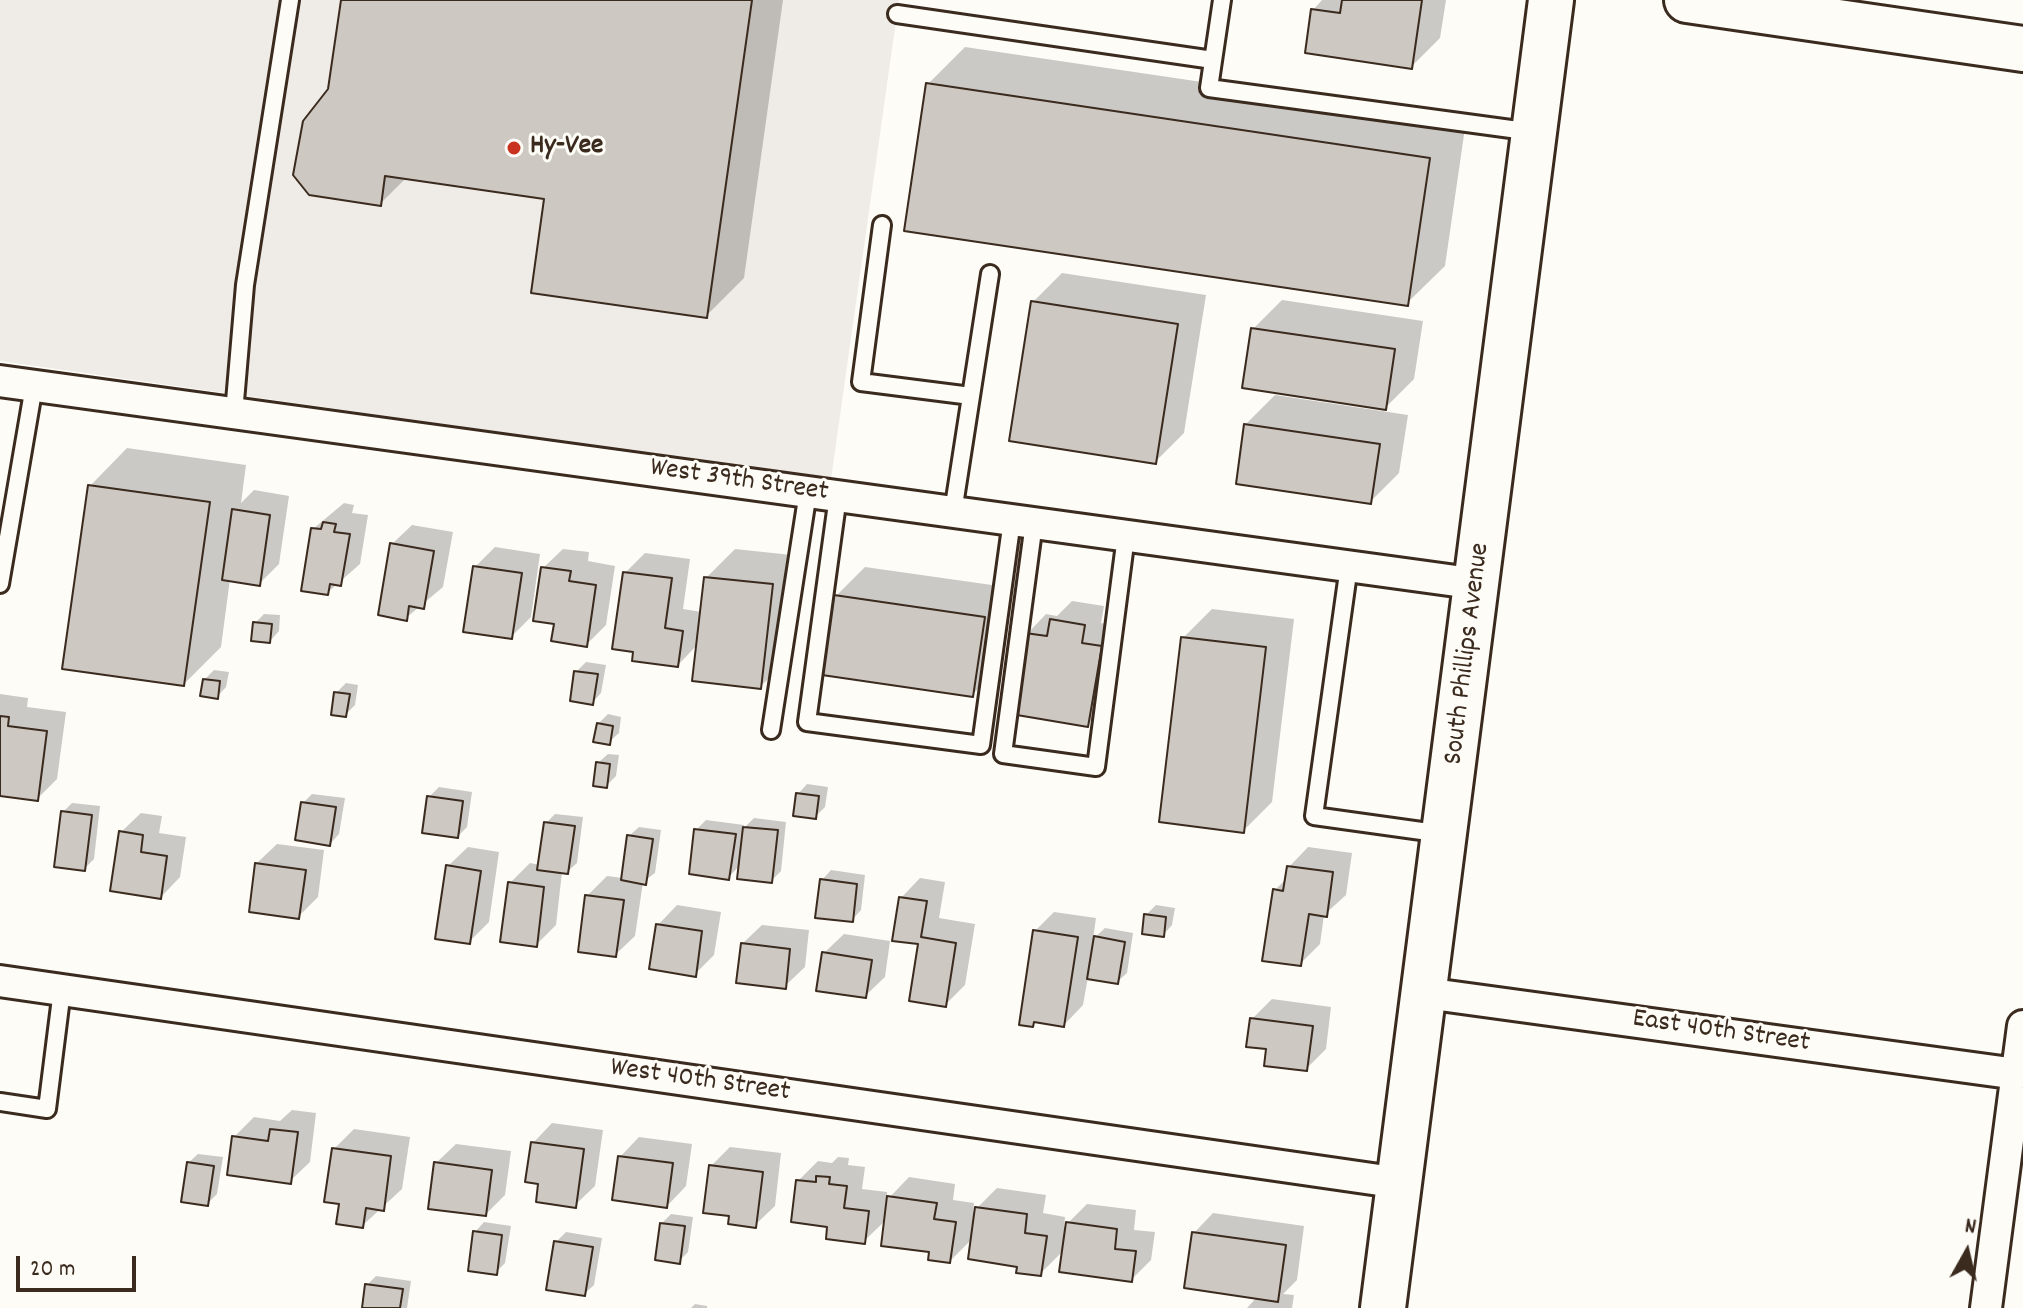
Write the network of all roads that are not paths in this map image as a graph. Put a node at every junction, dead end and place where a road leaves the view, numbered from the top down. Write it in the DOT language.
graph roads {
  1 [pos="290,0"];
  2 [pos="1222,0"];
  3 [pos="1551,0"];
  4 [pos="1687,0"];
  5 [pos="897,14"];
  6 [pos="2023,49"];
  7 [pos="1213,60"];
  8 [pos="1535,132"];
  9 [pos="882,225"];
  10 [pos="990,274"];
  11 [pos="0,381"];
  12 [pos="34,386"];
  13 [pos="971,396"];
  14 [pos="234,413"];
  15 [pos="823,494"];
  16 [pos="953,512"];
  17 [pos="1023,521"];
  18 [pos="1126,536"];
  19 [pos="1349,566"];
  20 [pos="0,584"];
  21 [pos="1478,584"];
  22 [pos="771,730"];
  23 [pos="1446,834"];
  24 [pos="0,981"];
  25 [pos="62,990"];
  26 [pos="1425,993"];
  27 [pos="2023,1026"];
  28 [pos="2017,1074"];
  29 [pos="0,1102"];
  30 [pos="1400,1183"];
  31 [pos="2011,1214"];
  32 [pos="1383,1308"];
  33 [pos="1986,1308"];
  1 -- 14 [label="lane"];
  2 -- 7 [label="lane"];
  3 -- 8 [label="street, South Phillips Avenue"];
  4 -- 6 [label="street"];
  5 -- 7 [label="lane"];
  7 -- 8 [label="lane"];
  8 -- 21 [label="street, South Phillips Avenue"];
  9 -- 13 [label="lane"];
  10 -- 13 [label="lane"];
  11 -- 12 [label="street, West 39th Street"];
  12 -- 14 [label="street, West 39th Street"];
  12 -- 20 [label="lane"];
  13 -- 16 [label="lane"];
  14 -- 15 [label="street, West 39th Street"];
  15 -- 16 [label="street, West 39th Street"];
  15 -- 17 [label="lane"];
  15 -- 22 [label="lane"];
  16 -- 17 [label="street, West 39th Street"];
  17 -- 18 [label="street, West 39th Street"];
  17 -- 18 [label="lane"];
  18 -- 19 [label="street, West 39th Street"];
  19 -- 21 [label="street, West 39th Street"];
  19 -- 23 [label="lane"];
  21 -- 23 [label="street, South Phillips Avenue"];
  23 -- 26 [label="street, South Phillips Avenue"];
  24 -- 25 [label="street, West 40th Street"];
  25 -- 29 [label="lane"];
  25 -- 30 [label="street, West 40th Street"];
  26 -- 28 [label="street, East 40th Street"];
  26 -- 30 [label="street, South Phillips Avenue"];
  27 -- 28 [label="street"];
  28 -- 31 [label="street"];
  30 -- 32 [label="street, South Phillips Avenue"];
  31 -- 33 [label="street"];
}
